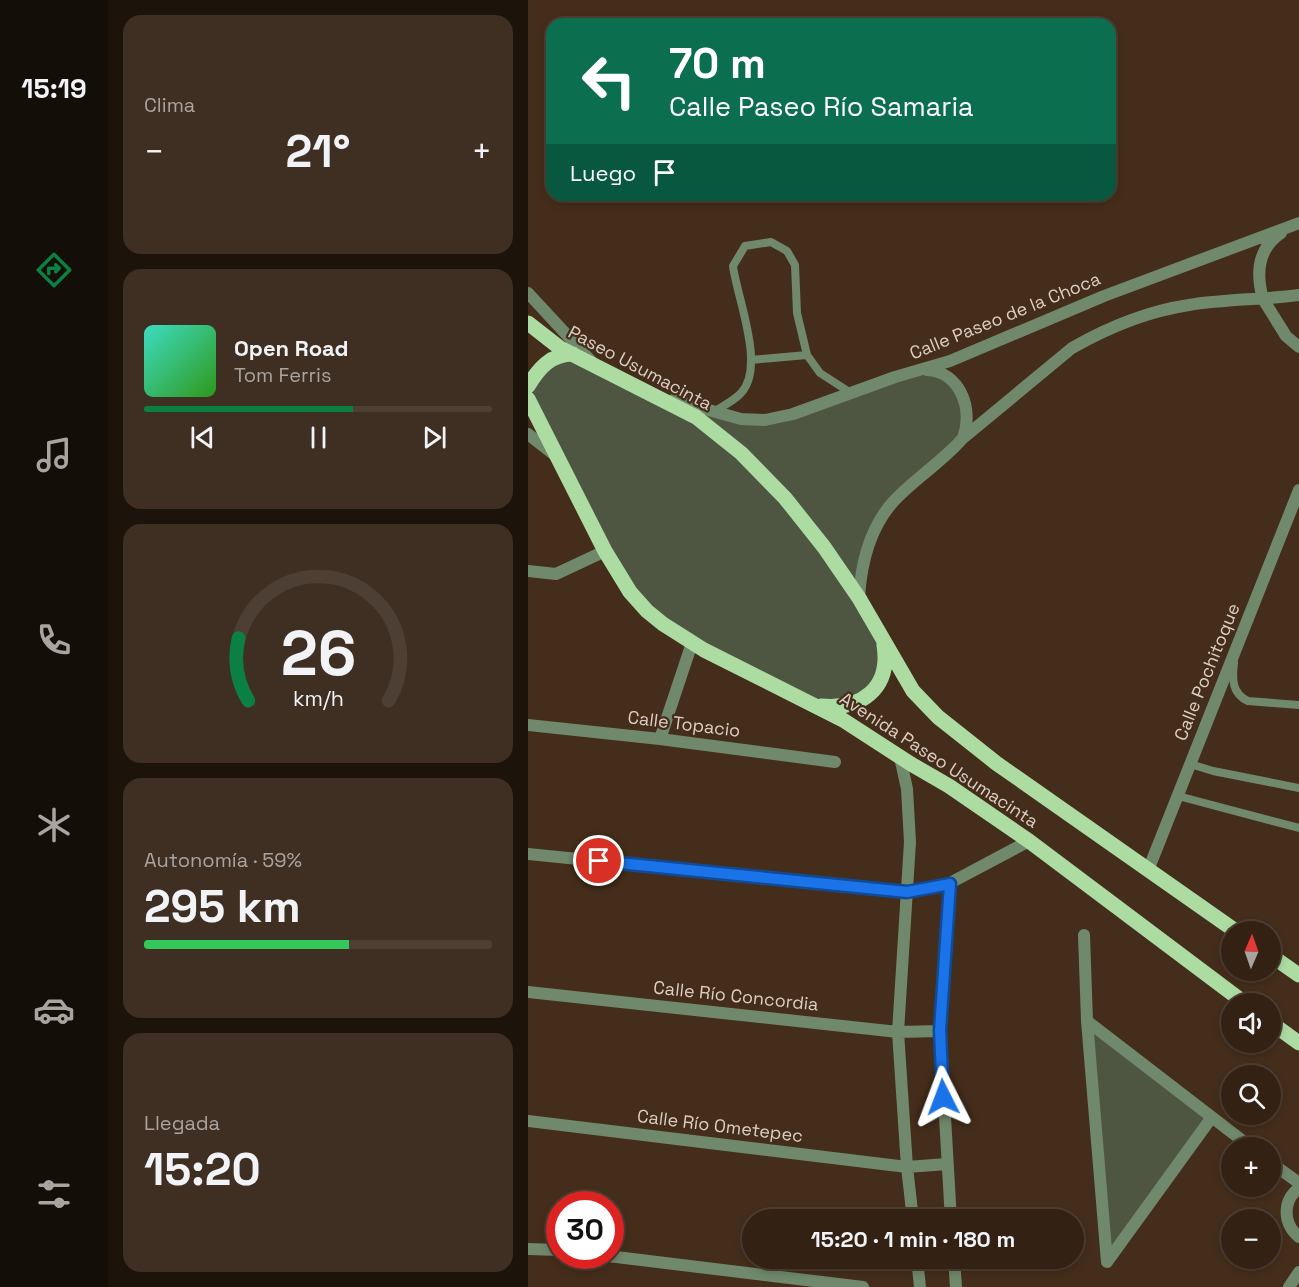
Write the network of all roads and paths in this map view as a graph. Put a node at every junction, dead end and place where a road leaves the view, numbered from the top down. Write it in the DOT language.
graph roads {
  1 [pos="1295,224"];
  2 [pos="528,292"];
  3 [pos="1299,295"];
  4 [pos="1263,299"];
  5 [pos="528,323"];
  6 [pos="1299,347"];
  7 [pos="573,354"];
  8 [pos="807,355"];
  9 [pos="751,360"];
  10 [pos="595,365"];
  11 [pos="920,370"];
  12 [pos="528,386"];
  13 [pos="652,393"];
  14 [pos="850,393"];
  15 [pos="528,399"];
  16 [pos="714,412"];
  17 [pos="528,435"];
  18 [pos="962,439"];
  19 [pos="558,457"];
  20 [pos="1299,490"];
  21 [pos="605,551"];
  22 [pos="528,571"];
  23 [pos="850,585"];
  24 [pos="859,598"];
  25 [pos="883,639"];
  26 [pos="692,643"];
  27 [pos="1233,655"];
  28 [pos="1299,705"];
  29 [pos="818,706"];
  30 [pos="528,725"];
  31 [pos="660,739"];
  32 [pos="900,757"];
  33 [pos="835,762"];
  34 [pos="1190,764"];
  35 [pos="1299,788"];
  36 [pos="1178,796"];
  37 [pos="1299,828"];
  38 [pos="1029,841"];
  39 [pos="528,854"];
  40 [pos="1149,868"];
  41 [pos="950,884"];
  42 [pos="907,892"];
  43 [pos="1222,921"];
  44 [pos="1084,935"];
  45 [pos="1281,963"];
  46 [pos="1299,975"];
  47 [pos="528,992"];
  48 [pos="1231,993"];
  49 [pos="1087,1021"];
  50 [pos="940,1030"];
  51 [pos="1281,1030"];
  52 [pos="898,1032"];
  53 [pos="1299,1043"];
  54 [pos="1212,1117"];
  55 [pos="528,1120"];
  56 [pos="1238,1137"];
  57 [pos="947,1164"];
  58 [pos="907,1167"];
  59 [pos="1281,1170"];
  60 [pos="1299,1184"];
  61 [pos="1299,1188"];
  62 [pos="912,1209"];
  63 [pos="950,1209"];
  64 [pos="1299,1237"];
  65 [pos="528,1249"];
  66 [pos="546,1250"];
  67 [pos="624,1258"];
  68 [pos="918,1269"];
  69 [pos="955,1269"];
  70 [pos="1299,1272"];
  71 [pos="863,1287"];
  72 [pos="920,1287"];
  73 [pos="956,1287"];
  74 [pos="1289,1287"];
  1 -- 4 [label="street"];
  1 -- 11 [label="street, Calle Paseo de la Choca"];
  2 -- 10 [label="street"];
  3 -- 4 [label="street"];
  4 -- 6 [label="street"];
  4 -- 18 [label="street"];
  5 -- 7 [label="main road, Paseo Usumacinta"];
  7 -- 10 [label="main road, Paseo Usumacinta"];
  7 -- 12 [label="main road"];
  8 -- 9 [label="lane"];
  8 -- 9 [label="lane"];
  8 -- 14 [label="lane"];
  9 -- 16 [label="lane"];
  10 -- 13 [label="main road, Paseo Usumacinta"];
  11 -- 14 [label="street, Calle Paseo de la Choca"];
  11 -- 18 [label="street"];
  13 -- 16 [label="street, Calle Paseo de la Choca"];
  13 -- 23 [label="main road, Paseo Usumacinta"];
  14 -- 16 [label="street, Calle Paseo de la Choca"];
  15 -- 19 [label="main road, Avenida Paseo Usumacinta"];
  17 -- 19 [label="street"];
  18 -- 24 [label="street"];
  19 -- 21 [label="main road, Avenida Paseo Usumacinta"];
  20 -- 27 [label="street, Calle Pochitoque"];
  21 -- 22 [label="street"];
  21 -- 26 [label="main road, Avenida Paseo Usumacinta"];
  23 -- 24 [label="main road, Avenida Paseo Usumacinta"];
  24 -- 25 [label="main road, Avenida Paseo Usumacinta"];
  25 -- 29 [label="main road"];
  25 -- 40 [label="main road, Avenida Paseo Usumacinta"];
  26 -- 29 [label="main road, Avenida Paseo Usumacinta"];
  26 -- 31 [label="street"];
  27 -- 28 [label="lane"];
  27 -- 34 [label="street, Calle Pochitoque"];
  29 -- 32 [label="main road, Avenida Paseo Usumacinta"];
  30 -- 31 [label="street, Calle Topacio"];
  31 -- 33 [label="street, Calle Topacio"];
  32 -- 38 [label="main road, Avenida Paseo Usumacinta"];
  32 -- 42 [label="street"];
  34 -- 35 [label="lane"];
  34 -- 36 [label="street, Calle Pochitoque"];
  36 -- 37 [label="lane"];
  36 -- 40 [label="street, Calle Pochitoque"];
  38 -- 41 [label="street"];
  38 -- 48 [label="main road, Avenida Paseo Usumacinta"];
  39 -- 42 [label="street"];
  40 -- 43 [label="main road, Avenida Paseo Usumacinta"];
  41 -- 42 [label="street"];
  41 -- 50 [label="street"];
  42 -- 52 [label="street"];
  44 -- 49 [label="street"];
  45 -- 46 [label="main road"];
  47 -- 52 [label="street, Calle Río Concordia"];
  49 -- 54 [label="street"];
  49 -- 54 [label="street"];
  50 -- 52 [label="street, Calle Río Concordia"];
  50 -- 57 [label="street"];
  51 -- 53 [label="main road"];
  52 -- 58 [label="street"];
  54 -- 56 [label="street"];
  55 -- 58 [label="street, Calle Río Ometepec"];
  57 -- 58 [label="street, Calle Río Ometepec"];
  57 -- 63 [label="street"];
  58 -- 62 [label="street"];
  59 -- 60 [label="street"];
  61 -- 64 [label="street"];
  65 -- 66 [label="street"];
  67 -- 71 [label="street"];
  68 -- 72 [label="street"];
  69 -- 73 [label="street"];
  70 -- 74 [label="street"];
}
